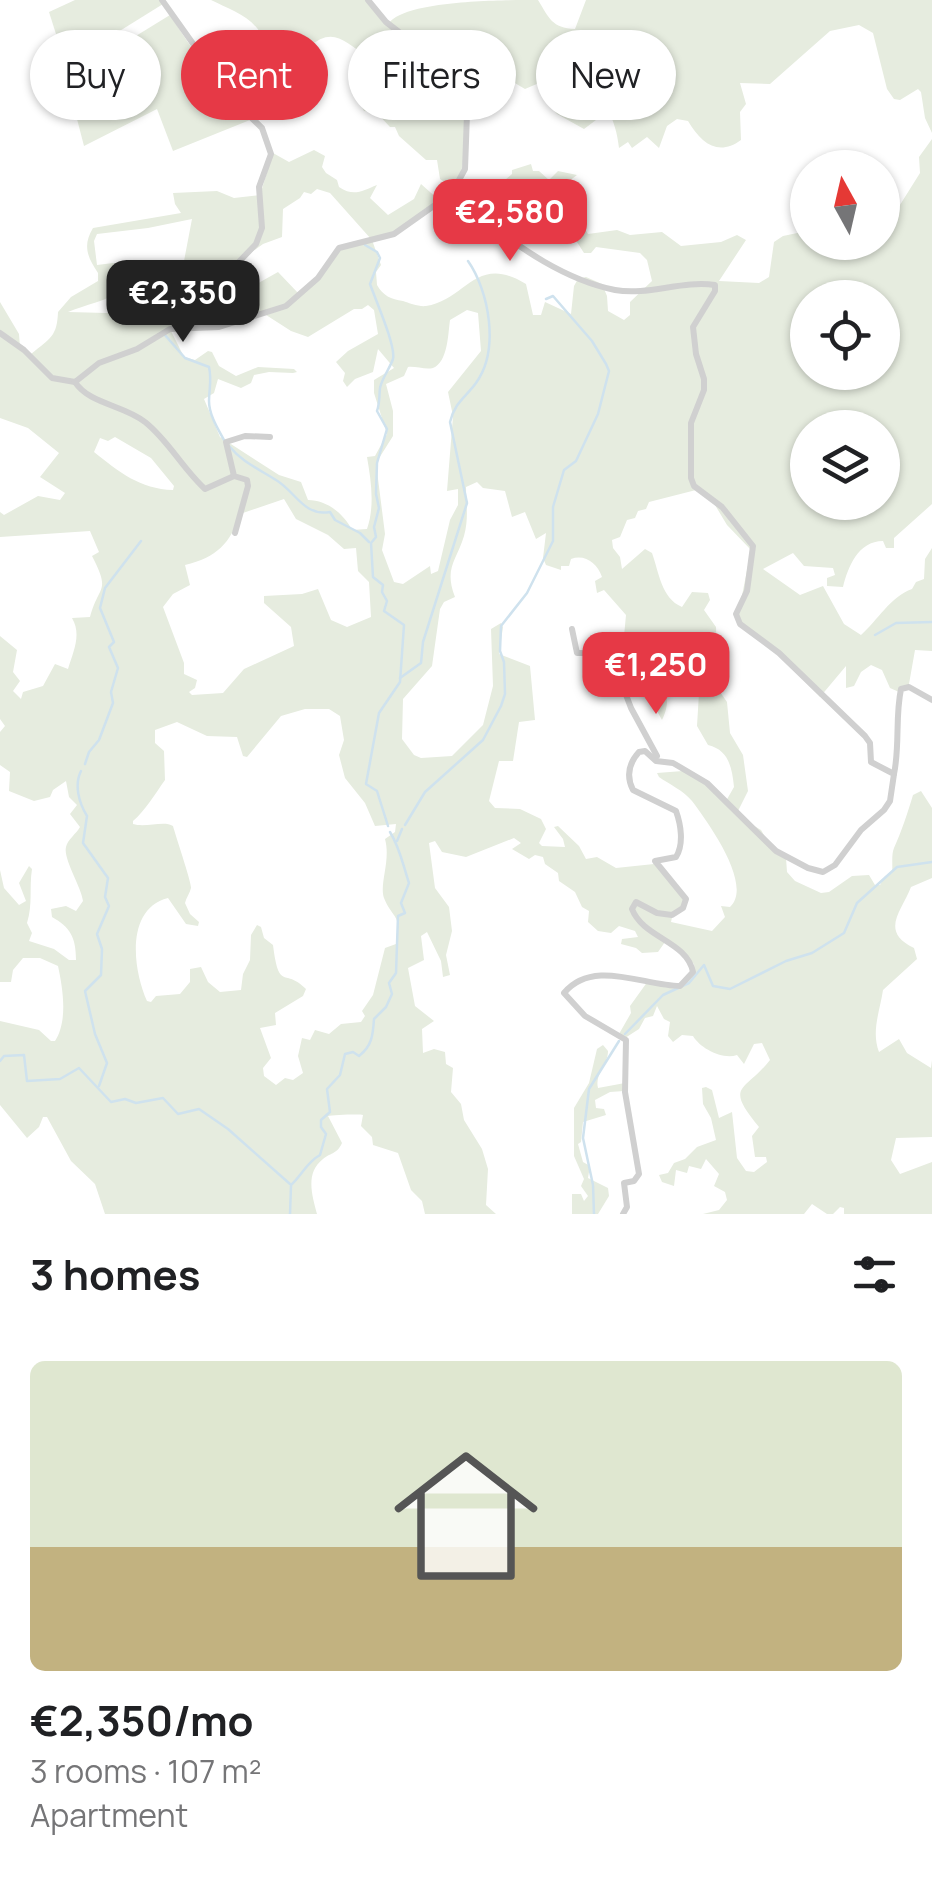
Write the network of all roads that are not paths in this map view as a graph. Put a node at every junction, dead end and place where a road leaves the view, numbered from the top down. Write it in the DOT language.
graph roads {
  1 [pos="162,0"];
  2 [pos="368,0"];
  3 [pos="452,193"];
  4 [pos="178,327"];
  5 [pos="0,333"];
  6 [pos="75,382"];
  7 [pos="270,436"];
  8 [pos="234,476"];
  9 [pos="236,533"];
  10 [pos="572,629"];
  11 [pos="932,700"];
  12 [pos="660,762"];
  13 [pos="894,774"];
  14 [pos="623,1214"];
  1 -- 4 [label="street"];
  2 -- 3 [label="street"];
  3 -- 4 [label="street"];
  3 -- 13 [label="street"];
  4 -- 6 [label="street"];
  5 -- 6 [label="street"];
  6 -- 8 [label="street"];
  7 -- 8 [label="street"];
  8 -- 9 [label="street"];
  10 -- 12 [label="street"];
  11 -- 13 [label="street"];
  12 -- 13 [label="street"];
  12 -- 14 [label="street"];
}
